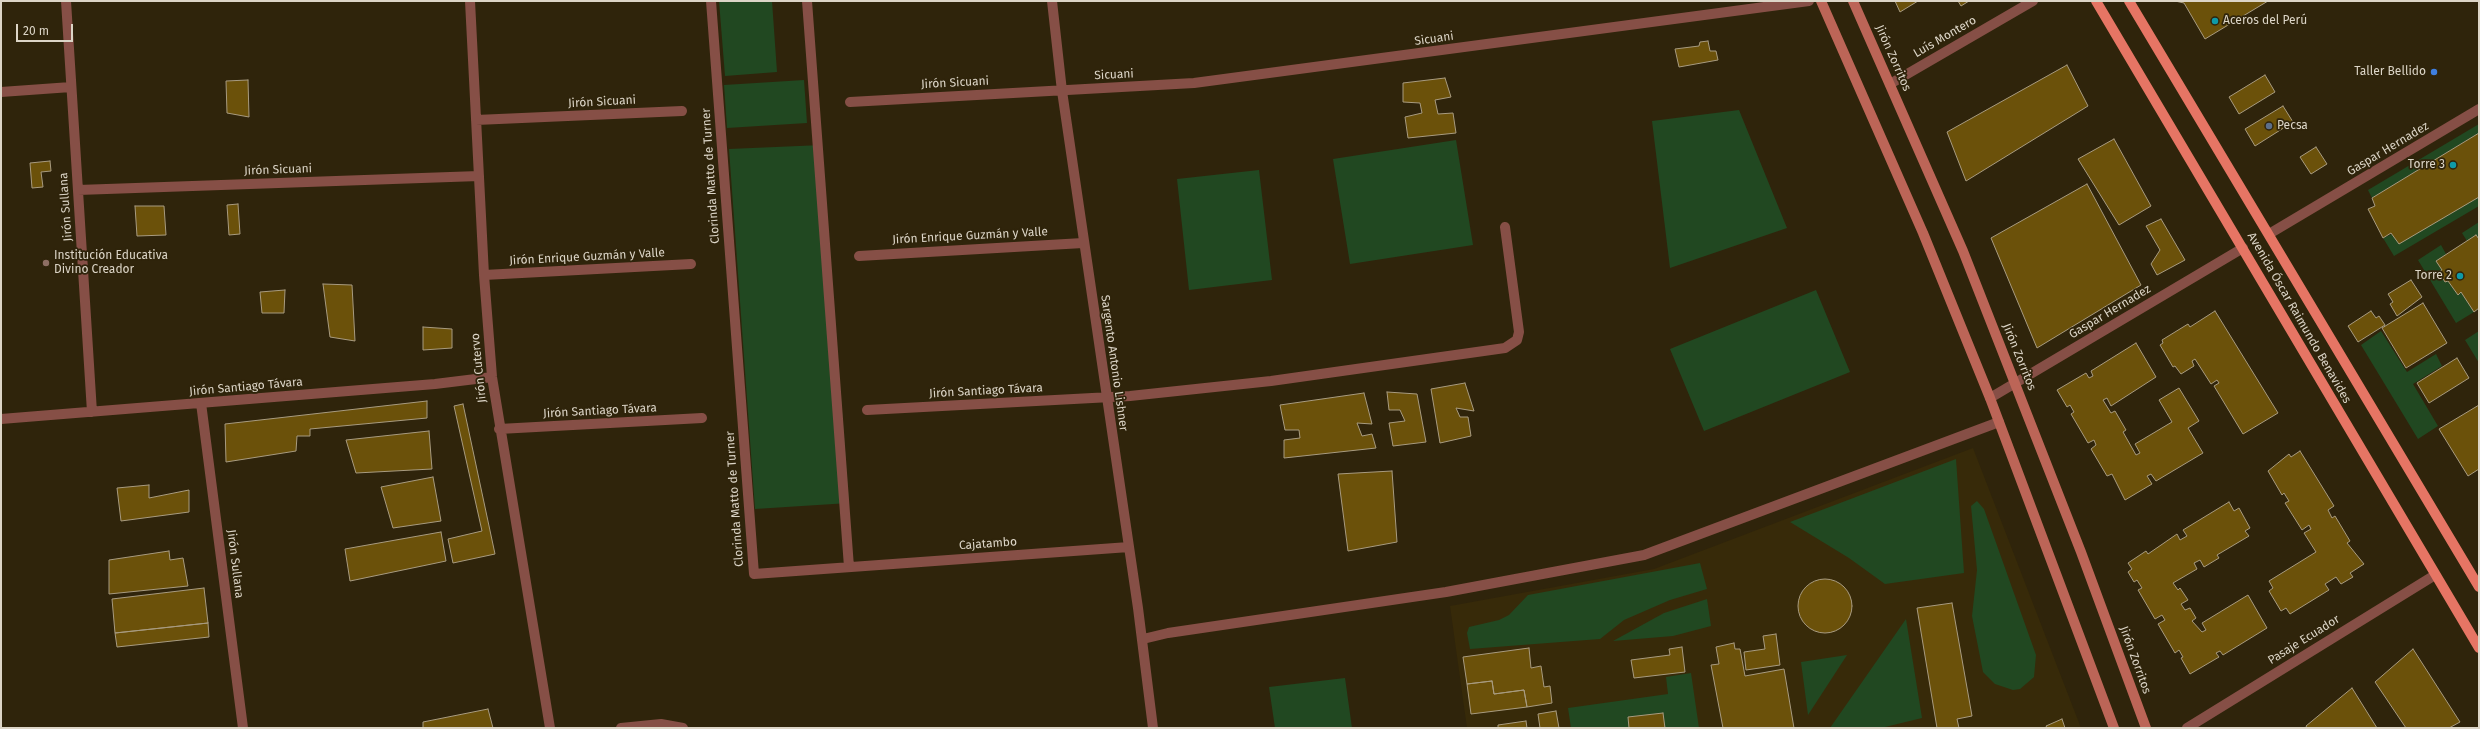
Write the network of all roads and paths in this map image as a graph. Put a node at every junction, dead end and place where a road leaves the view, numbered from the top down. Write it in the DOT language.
graph roads {
  1 [pos="66,1"];
  2 [pos="470,1"];
  3 [pos="711,1"];
  4 [pos="807,1"];
  5 [pos="1052,1"];
  6 [pos="1809,1"];
  7 [pos="1821,1"];
  8 [pos="1853,1"];
  9 [pos="2033,1"];
  10 [pos="2096,1"];
  11 [pos="2128,1"];
  12 [pos="1890,84"];
  13 [pos="71,87"];
  14 [pos="1062,91"];
  15 [pos="1,92"];
  16 [pos="850,102"];
  17 [pos="2479,109"];
  18 [pos="682,111"];
  19 [pos="476,120"];
  20 [pos="479,176"];
  21 [pos="78,190"];
  22 [pos="1504,227"];
  23 [pos="2269,234"];
  24 [pos="1083,242"];
  25 [pos="2243,248"];
  26 [pos="859,256"];
  27 [pos="691,264"];
  28 [pos="484,276"];
  29 [pos="492,377"];
  30 [pos="2015,383"];
  31 [pos="1106,398"];
  32 [pos="1990,398"];
  33 [pos="201,404"];
  34 [pos="867,410"];
  35 [pos="92,412"];
  36 [pos="702,418"];
  37 [pos="1,419"];
  38 [pos="1999,422"];
  39 [pos="499,429"];
  40 [pos="1129,547"];
  41 [pos="850,567"];
  42 [pos="2435,575"];
  43 [pos="2479,587"];
  44 [pos="1143,639"];
  45 [pos="2479,648"];
  46 [pos="243,728"];
  47 [pos="550,728"];
  48 [pos="621,728"];
  49 [pos="683,728"];
  50 [pos="1154,728"];
  51 [pos="2114,728"];
  52 [pos="2146,728"];
  53 [pos="2187,728"];
  1 -- 13 [label="street, Jirón Sullana"];
  2 -- 19 [label="street, Jirón Cutervo"];
  3 -- 41 [label="street, Clorinda Matto de Turner"];
  4 -- 41 [label="street"];
  5 -- 14 [label="street, Sargento Antonio Lishner"];
  6 -- 14 [label="street, Sicuani"];
  7 -- 32 [label="main road"];
  8 -- 12 [label="main road, Jirón Zorritos"];
  9 -- 12 [label="street, Luís Montero"];
  10 -- 25 [label="main road, Avenida Óscar Raimundo Benavides"];
  11 -- 23 [label="main road, Avenida Óscar Raimundo Benavides"];
  12 -- 30 [label="main road, Jirón Zorritos"];
  13 -- 15 [label="street"];
  13 -- 21 [label="street, Jirón Sullana"];
  14 -- 16 [label="street, Jirón Sicuani"];
  14 -- 24 [label="street, Sargento Antonio Lishner"];
  17 -- 23 [label="street, Gaspar Hernadez"];
  18 -- 19 [label="street, Jirón Sicuani"];
  19 -- 20 [label="street, Jirón Cutervo"];
  20 -- 21 [label="street, Jirón Sicuani"];
  20 -- 28 [label="street, Jirón Cutervo"];
  21 -- 35 [label="street, Jirón Sullana"];
  22 -- 31 [label="street, Jirón Santiago Távara"];
  23 -- 43 [label="main road, Avenida Óscar Raimundo Benavides"];
  24 -- 26 [label="street, Jirón Enrique Guzmán y Valle"];
  24 -- 31 [label="street, Sargento Antonio Lishner"];
  25 -- 30 [label="street, Gaspar Hernadez"];
  25 -- 42 [label="main road, Avenida Óscar Raimundo Benavides"];
  27 -- 28 [label="street, Jirón Enrique Guzmán y Valle"];
  28 -- 29 [label="street, Jirón Cutervo"];
  29 -- 33 [label="street, Jirón Santiago Távara"];
  29 -- 39 [label="street, Jirón Cutervo"];
  30 -- 32 [label="street, Gaspar Hernadez"];
  30 -- 52 [label="main road, Jirón Zorritos"];
  31 -- 34 [label="street, Jirón Santiago Távara"];
  31 -- 40 [label="street, Sargento Antonio Lishner"];
  32 -- 38 [label="main road"];
  33 -- 35 [label="street, Jirón Santiago Távara"];
  33 -- 46 [label="street, Jirón Sullana"];
  35 -- 37 [label="street, Jirón Santiago Távara"];
  36 -- 39 [label="street, Jirón Santiago Távara"];
  38 -- 44 [label="street"];
  38 -- 51 [label="main road"];
  39 -- 47 [label="street, Jirón Cutervo"];
  40 -- 41 [label="street, Cajatambo"];
  40 -- 44 [label="street, Sargento Antonio Lishner"];
  42 -- 45 [label="main road, Avenida Óscar Raimundo Benavides"];
  42 -- 53 [label="street, Pasaje Ecuador"];
  44 -- 50 [label="street, Sargento Antonio Lishner"];
  48 -- 49 [label="street"];
}
